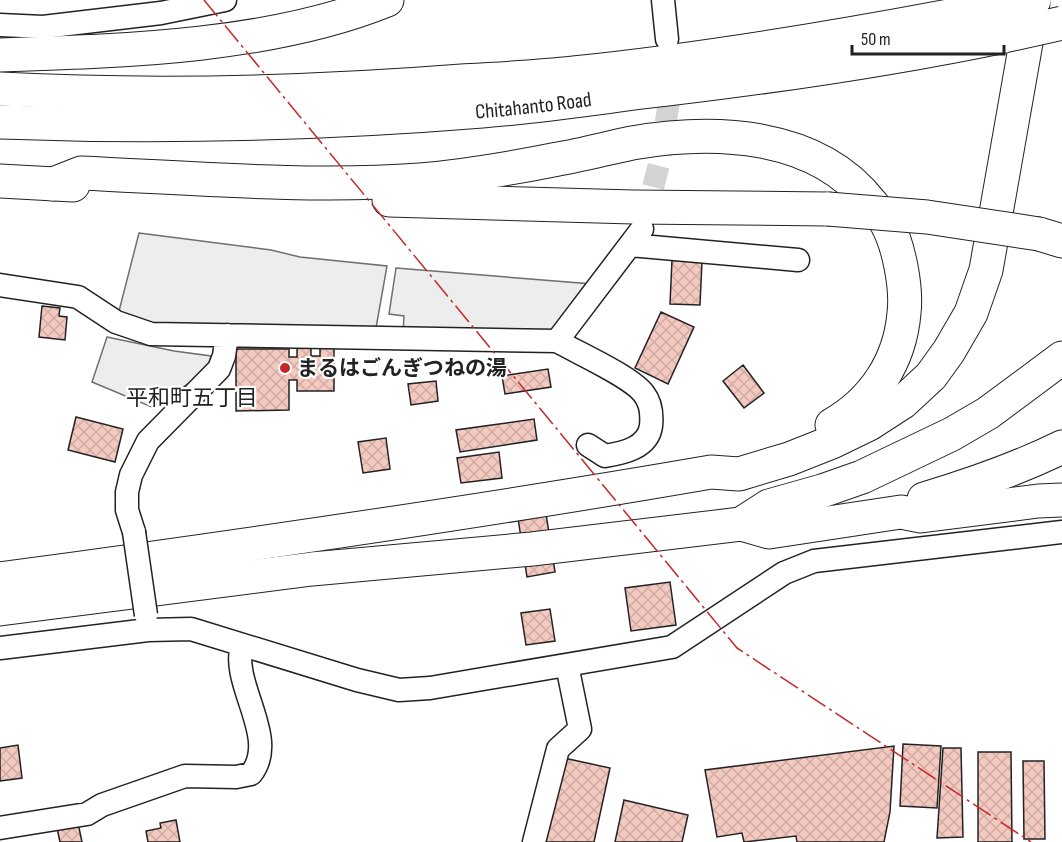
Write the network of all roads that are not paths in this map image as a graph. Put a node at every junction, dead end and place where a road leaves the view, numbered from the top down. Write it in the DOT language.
graph roads {
  1 [pos="225,0"];
  2 [pos="387,0"];
  3 [pos="663,0"];
  4 [pos="1045,0"];
  5 [pos="1019,10"];
  6 [pos="1062,23"];
  7 [pos="0,25"];
  8 [pos="667,39"];
  9 [pos="0,55"];
  10 [pos="1023,63"];
  11 [pos="0,88"];
  12 [pos="0,122"];
  13 [pos="0,180"];
  14 [pos="53,184"];
  15 [pos="1051,237"];
  16 [pos="798,260"];
  17 [pos="0,285"];
  18 [pos="227,335"];
  19 [pos="557,341"];
  20 [pos="1062,358"];
  21 [pos="588,445"];
  22 [pos="1062,447"];
  23 [pos="711,472"];
  24 [pos="1062,500"];
  25 [pos="901,512"];
  26 [pos="741,524"];
  27 [pos="1062,532"];
  28 [pos="0,579"];
  29 [pos="0,609"];
  30 [pos="147,623"];
  31 [pos="242,645"];
  32 [pos="0,648"];
  33 [pos="567,665"];
  34 [pos="0,828"];
  35 [pos="534,842"];
  1 -- 7 [label="street"];
  2 -- 9 [label="highway"];
  3 -- 8 [label="street"];
  4 -- 10 [label="highway"];
  5 -- 6 [label="highway, Chitahanto Road, bridge"];
  5 -- 10 [label="highway"];
  5 -- 11 [label="highway, Chitahanto Road"];
  5 -- 12 [label="highway, Chitahanto Road"];
  10 -- 23 [label="highway"];
  13 -- 14 [label="highway"];
  14 -- 15 [label="highway, bridge"];
  14 -- 23 [label="highway"];
  16 -- 19 [label="street"];
  17 -- 18 [label="street"];
  18 -- 19 [label="street"];
  18 -- 30 [label="street, bridge"];
  19 -- 21 [label="street"];
  20 -- 26 [label="highway"];
  22 -- 25 [label="highway"];
  23 -- 28 [label="highway"];
  24 -- 25 [label="highway"];
  25 -- 26 [label="highway"];
  26 -- 29 [label="highway"];
  27 -- 33 [label="street"];
  30 -- 31 [label="street"];
  30 -- 32 [label="street"];
  31 -- 33 [label="street"];
  31 -- 34 [label="street"];
  33 -- 35 [label="street"];
}
